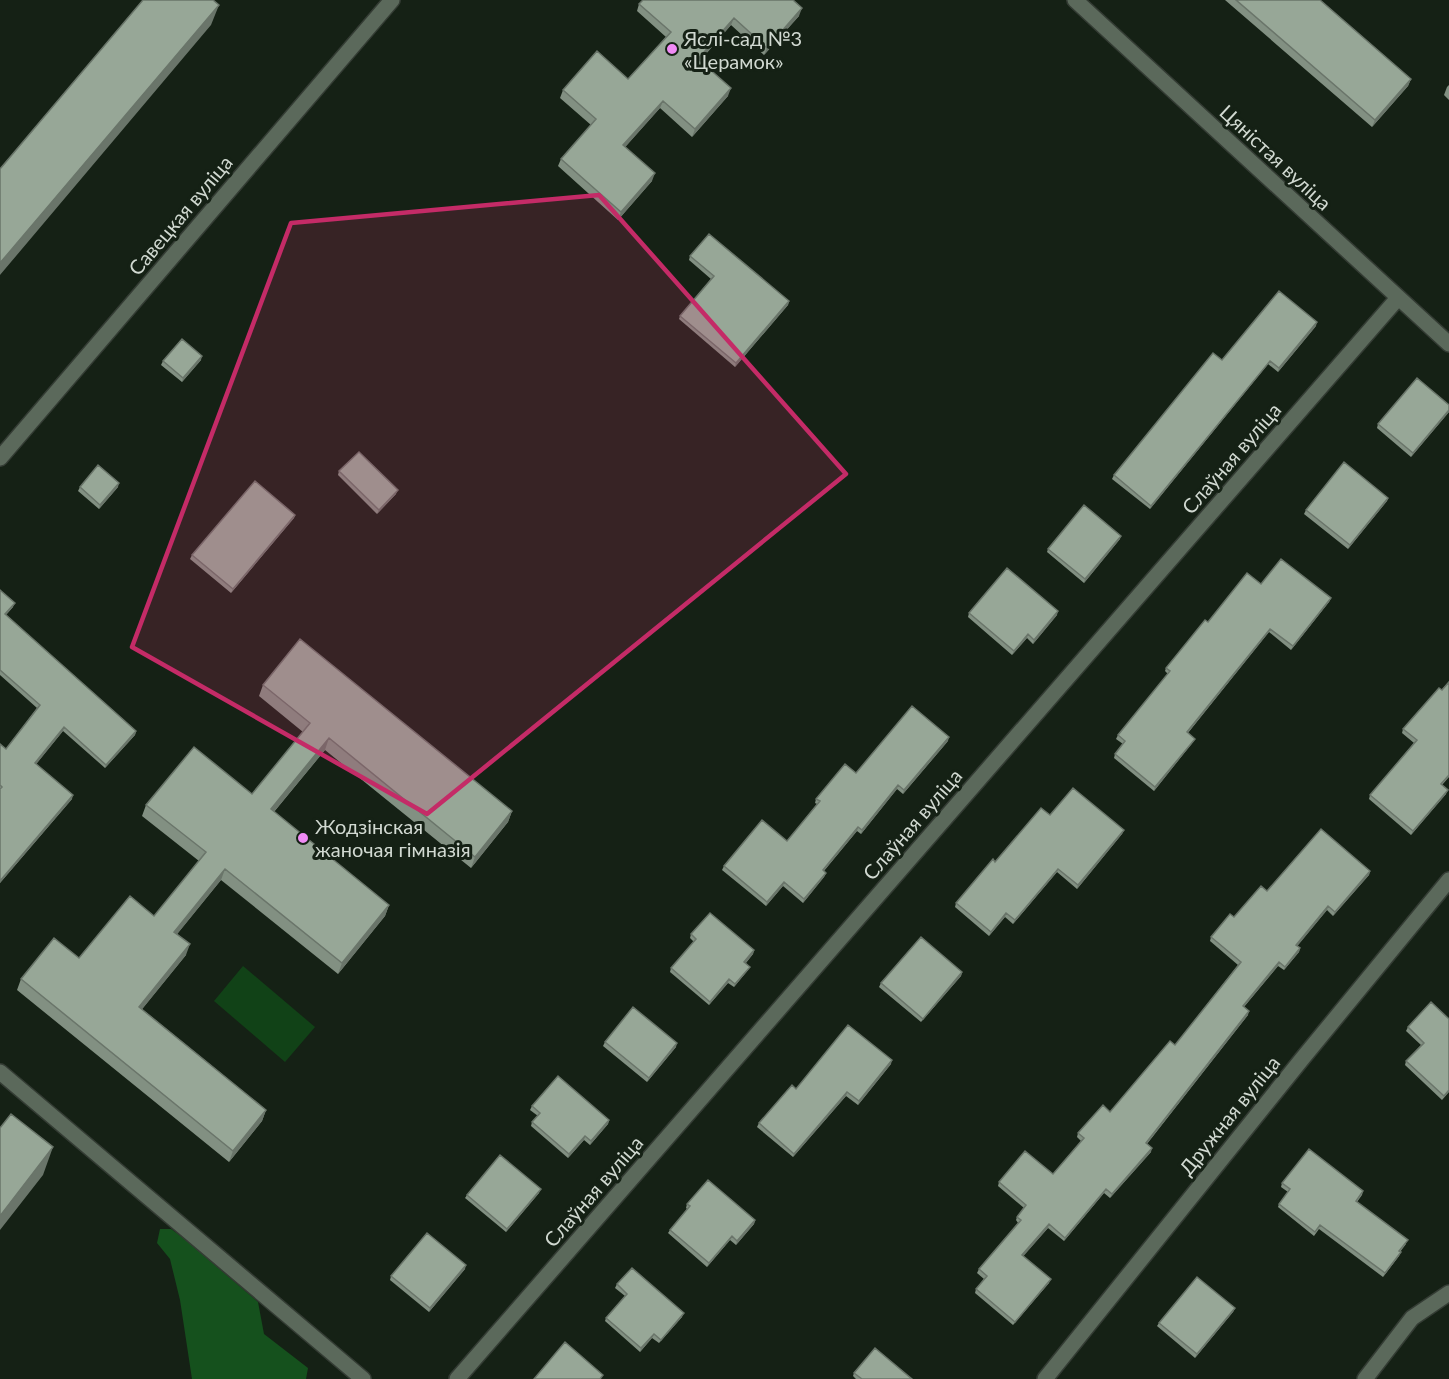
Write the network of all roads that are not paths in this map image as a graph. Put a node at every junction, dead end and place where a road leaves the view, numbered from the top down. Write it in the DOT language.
graph roads {
  1 [pos="392,0"];
  2 [pos="1075,0"];
  3 [pos="1398,298"];
  4 [pos="1449,344"];
  5 [pos="0,458"];
  6 [pos="1449,880"];
  7 [pos="0,1072"];
  8 [pos="1449,1293"];
  9 [pos="363,1379"];
  10 [pos="457,1379"];
  11 [pos="1044,1379"];
  12 [pos="1365,1379"];
  1 -- 5 [label="street, Савецкая вуліца"];
  2 -- 3 [label="street, Цяністая вуліца"];
  3 -- 4 [label="street, Цяністая вуліца"];
  3 -- 10 [label="street, Слаўная вуліца"];
  6 -- 11 [label="street, Дружная вуліца"];
  7 -- 9 [label="street"];
  8 -- 12 [label="street"];
}
